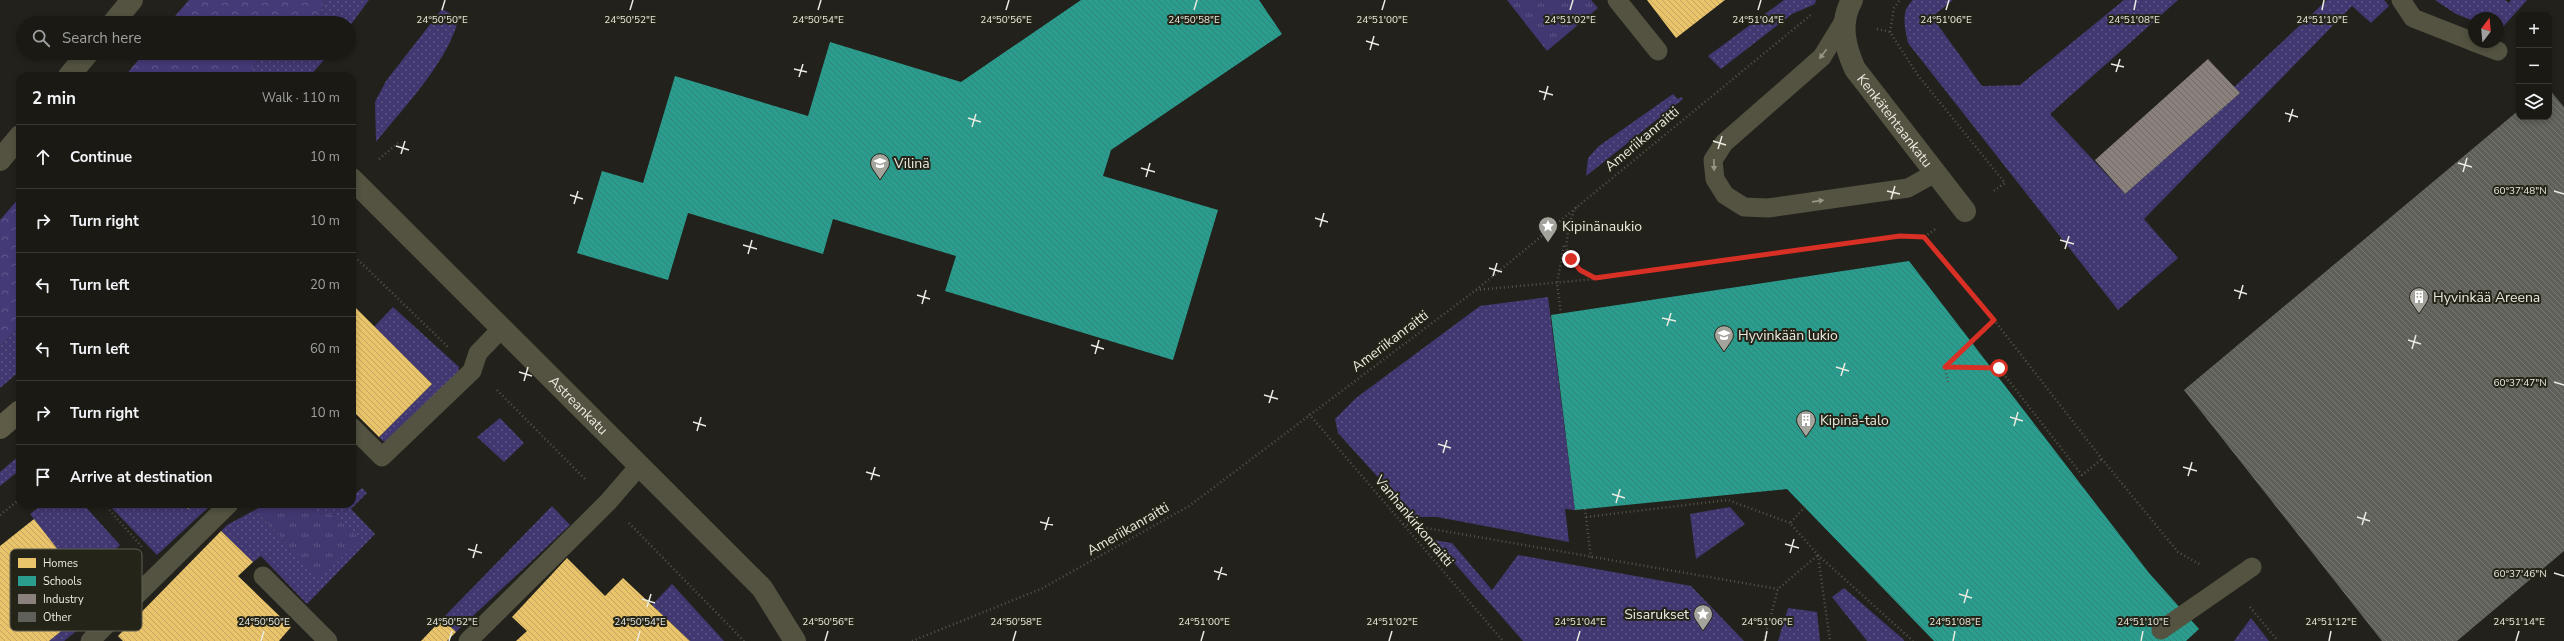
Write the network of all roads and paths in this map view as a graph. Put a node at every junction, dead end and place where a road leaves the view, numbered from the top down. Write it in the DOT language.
graph roads {
  1 [pos="132,0"];
  2 [pos="1618,0"];
  3 [pos="1852,0"];
  4 [pos="1900,0"];
  5 [pos="2401,0"];
  6 [pos="119,16"];
  7 [pos="1844,22"];
  8 [pos="2468,40"];
  9 [pos="2490,48"];
  10 [pos="1658,51"];
  11 [pos="2498,51"];
  12 [pos="83,60"];
  13 [pos="73,72"];
  14 [pos="16,141"];
  15 [pos="0,160"];
  16 [pos="1935,173"];
  17 [pos="356,183"];
  18 [pos="2005,183"];
  19 [pos="1576,206"];
  20 [pos="1965,211"];
  21 [pos="1565,239"];
  22 [pos="356,258"];
  23 [pos="1595,278"];
  24 [pos="1557,283"];
  25 [pos="1476,290"];
  26 [pos="1561,314"];
  27 [pos="1994,320"];
  28 [pos="502,328"];
  29 [pos="1945,367"];
  30 [pos="472,371"];
  31 [pos="1948,382"];
  32 [pos="16,414"];
  33 [pos="1309,414"];
  34 [pos="0,428"];
  35 [pos="356,431"];
  36 [pos="2102,459"];
  37 [pos="640,465"];
  38 [pos="16,502"];
  39 [pos="608,502"];
  40 [pos="1805,507"];
  41 [pos="108,508"];
  42 [pos="224,508"];
  43 [pos="1585,509"];
  44 [pos="0,514"];
  45 [pos="1586,517"];
  46 [pos="1790,523"];
  47 [pos="1403,524"];
  48 [pos="1818,554"];
  49 [pos="1591,558"];
  50 [pos="2252,567"];
  51 [pos="162,570"];
  52 [pos="263,576"];
  53 [pos="2230,582"];
  54 [pos="1778,589"];
  55 [pos="142,590"];
  56 [pos="2161,630"];
  57 [pos="100,631"];
  58 [pos="90,641"];
  59 [pos="328,641"];
  60 [pos="468,641"];
  61 [pos="744,641"];
  62 [pos="795,641"];
  63 [pos="912,641"];
  64 [pos="1503,641"];
  65 [pos="1764,641"];
  66 [pos="1830,641"];
  67 [pos="1913,641"];
  68 [pos="2278,641"];
  1 -- 6 [label="street"];
  2 -- 10 [label="lane"];
  3 -- 7 [label="street"];
  4 -- 18 [label="path"];
  5 -- 8 [label="lane"];
  7 -- 16 [label="street, Kenkätehtaankatu"];
  7 -- 16 [label="lane, one-way"];
  7 -- 19 [label="path, Ameriikanraitti"];
  9 -- 11 [label="lane"];
  12 -- 13 [label="street"];
  14 -- 15 [label="street"];
  16 -- 20 [label="street, Kenkätehtaankatu"];
  17 -- 28 [label="street, Astreankatu"];
  19 -- 21 [label="path"];
  19 -- 25 [label="path, Ameriikanraitti"];
  21 -- 23 [label="path"];
  21 -- 24 [label="path"];
  22 -- 30 [label="path"];
  23 -- 24 [label="path"];
  23 -- 27 [label="path"];
  24 -- 25 [label="path"];
  24 -- 26 [label="path"];
  25 -- 33 [label="path, Ameriikanraitti"];
  27 -- 29 [label="path"];
  27 -- 36 [label="path"];
  28 -- 30 [label="lane"];
  28 -- 37 [label="street, Astreankatu"];
  29 -- 31 [label="path"];
  29 -- 36 [label="path"];
  30 -- 35 [label="lane"];
  30 -- 39 [label="path"];
  32 -- 34 [label="main road"];
  33 -- 47 [label="path, Vanhankirkonraitti"];
  33 -- 63 [label="path, Ameriikanraitti"];
  36 -- 53 [label="path"];
  37 -- 39 [label="lane"];
  37 -- 62 [label="street, Astreankatu"];
  38 -- 44 [label="path"];
  39 -- 60 [label="lane"];
  39 -- 61 [label="path"];
  40 -- 46 [label="path"];
  41 -- 51 [label="path"];
  42 -- 51 [label="lane"];
  43 -- 45 [label="path"];
  45 -- 46 [label="path"];
  45 -- 49 [label="path"];
  46 -- 48 [label="path"];
  47 -- 49 [label="path"];
  47 -- 64 [label="path, Vanhankirkonraitti"];
  48 -- 54 [label="path"];
  48 -- 66 [label="path"];
  48 -- 67 [label="path"];
  49 -- 54 [label="path"];
  50 -- 53 [label="lane"];
  51 -- 55 [label="lane"];
  52 -- 59 [label="lane"];
  53 -- 56 [label="lane"];
  53 -- 68 [label="path"];
  54 -- 65 [label="path"];
  57 -- 58 [label="lane"];
}
